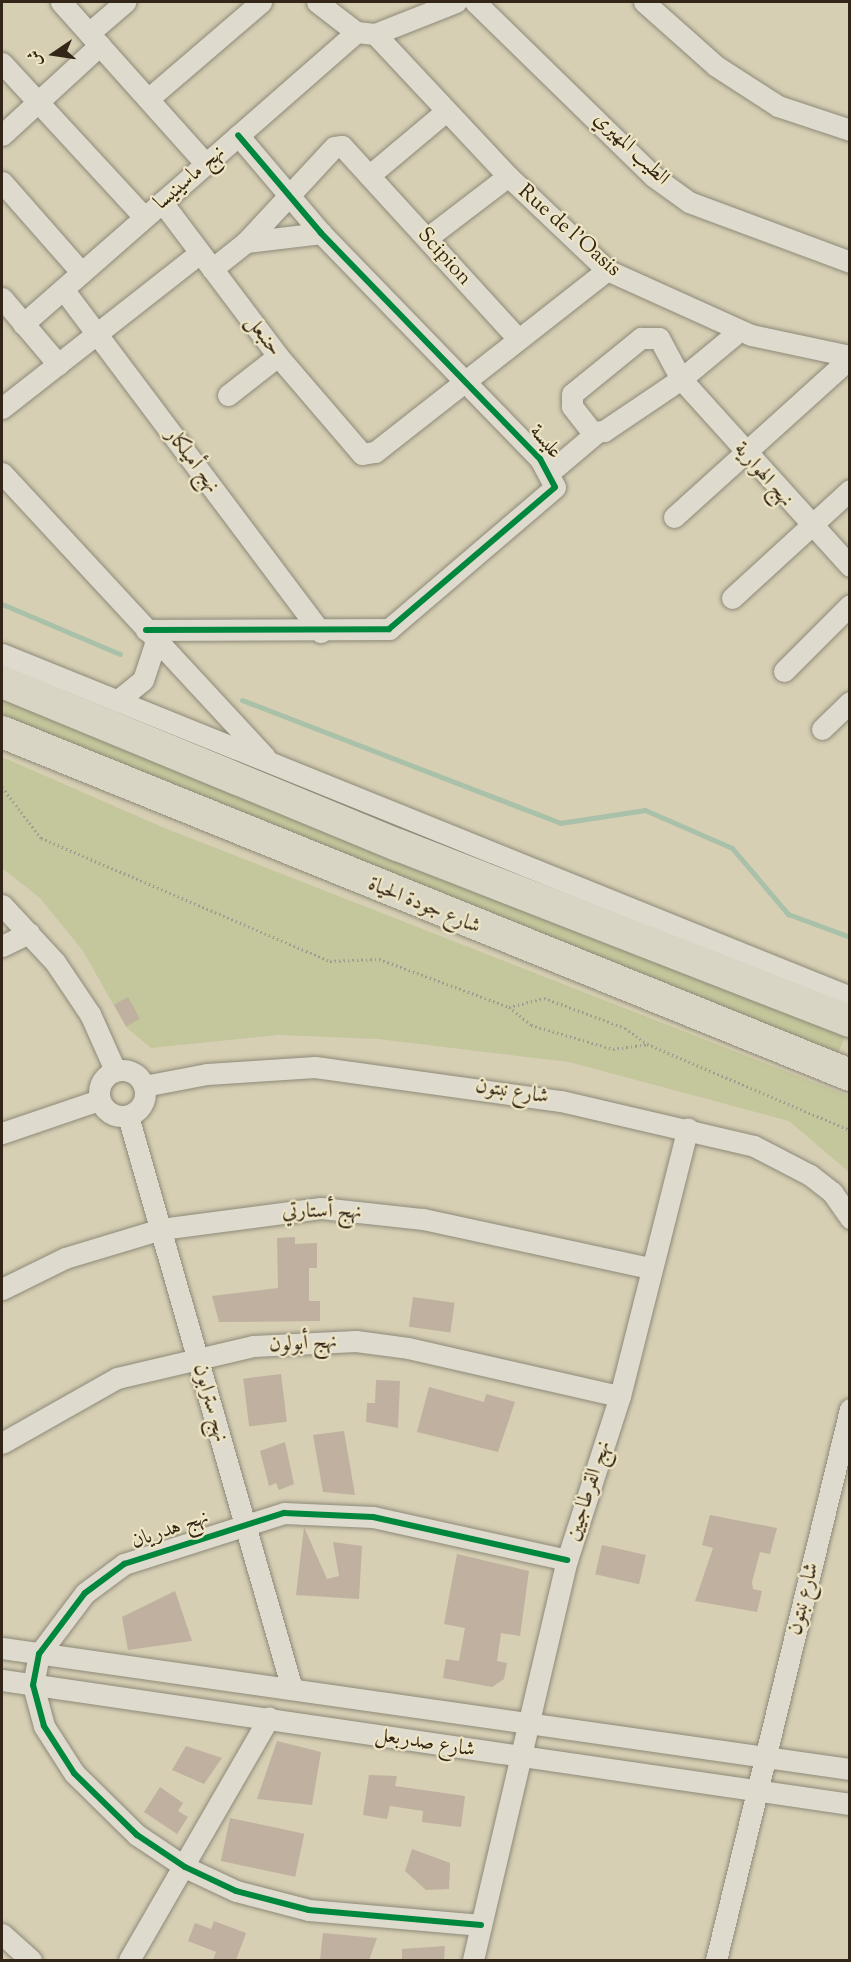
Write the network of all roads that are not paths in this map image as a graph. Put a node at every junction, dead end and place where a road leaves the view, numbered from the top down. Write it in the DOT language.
graph roads {
  1 [pos="61,2"];
  2 [pos="125,2"];
  3 [pos="261,2"];
  4 [pos="317,2"];
  5 [pos="456,2"];
  6 [pos="475,2"];
  7 [pos="644,2"];
  8 [pos="366,33"];
  9 [pos="95,39"];
  10 [pos="2,63"];
  11 [pos="148,99"];
  12 [pos="38,102"];
  13 [pos="446,111"];
  14 [pos="849,130"];
  15 [pos="2,135"];
  16 [pos="238,135"];
  17 [pos="206,164"];
  18 [pos="371,174"];
  19 [pos="507,176"];
  20 [pos="2,182"];
  21 [pos="287,192"];
  22 [pos="162,202"];
  23 [pos="144,218"];
  24 [pos="321,233"];
  25 [pos="427,238"];
  26 [pos="246,242"];
  27 [pos="206,261"];
  28 [pos="849,262"];
  29 [pos="607,270"];
  30 [pos="81,272"];
  31 [pos="63,289"];
  32 [pos="10,314"];
  33 [pos="739,331"];
  34 [pos="96,334"];
  35 [pos="518,339"];
  36 [pos="278,356"];
  37 [pos="849,357"];
  38 [pos="58,364"];
  39 [pos="463,380"];
  40 [pos="681,380"];
  41 [pos="228,394"];
  42 [pos="2,408"];
  43 [pos="596,433"];
  44 [pos="743,452"];
  45 [pos="550,472"];
  46 [pos="2,473"];
  47 [pos="849,490"];
  48 [pos="674,517"];
  49 [pos="809,528"];
  50 [pos="849,566"];
  51 [pos="732,598"];
  52 [pos="849,605"];
  53 [pos="321,632"];
  54 [pos="151,635"];
  55 [pos="2,654"];
  56 [pos="784,671"];
  57 [pos="2,682"];
  58 [pos="117,702"];
  59 [pos="849,702"];
  60 [pos="822,729"];
  61 [pos="2,732"];
  62 [pos="269,762"];
  63 [pos="2,905"];
  64 [pos="28,933"];
  65 [pos="2,946"];
  66 [pos="849,997"];
  67 [pos="849,1021"];
  68 [pos="115,1070"];
  69 [pos="849,1075"];
  70 [pos="144,1086"];
  71 [pos="99,1100"];
  72 [pos="129,1116"];
  73 [pos="688,1128"];
  74 [pos="2,1133"];
  75 [pos="849,1218"];
  76 [pos="161,1229"];
  77 [pos="650,1268"];
  78 [pos="2,1289"];
  79 [pos="196,1357"];
  80 [pos="620,1396"];
  81 [pos="849,1409"];
  82 [pos="2,1442"];
  83 [pos="244,1522"];
  84 [pos="567,1560"];
  85 [pos="2,1648"];
  86 [pos="39,1654"];
  87 [pos="2,1680"];
  88 [pos="33,1685"];
  89 [pos="292,1689"];
  90 [pos="269,1718"];
  91 [pos="530,1725"];
  92 [pos="765,1758"];
  93 [pos="522,1759"];
  94 [pos="849,1769"];
  95 [pos="758,1789"];
  96 [pos="849,1804"];
  97 [pos="185,1867"];
  98 [pos="481,1925"];
  99 [pos="2,1934"];
  100 [pos="31,1960"];
  101 [pos="129,1960"];
  102 [pos="473,1960"];
  103 [pos="717,1960"];
  1 -- 9 [label="street"];
  2 -- 9 [label="street"];
  3 -- 11 [label="street"];
  4 -- 8 [label="street, Rue de l'Oasis"];
  5 -- 8 [label="street, نهج ماسينيسا"];
  6 -- 28 [label="street, الطيب المهيري"];
  7 -- 14 [label="street"];
  8 -- 13 [label="street, Rue de l'Oasis"];
  8 -- 16 [label="street, نهج ماسينيسا"];
  9 -- 11 [label="street"];
  9 -- 12 [label="street"];
  10 -- 12 [label="street"];
  11 -- 17 [label="street"];
  12 -- 15 [label="street"];
  12 -- 23 [label="street"];
  13 -- 18 [label="street"];
  13 -- 19 [label="street, Rue de l'Oasis"];
  16 -- 17 [label="street, نهج ماسينيسا"];
  16 -- 21 [label="street, عليسة"];
  17 -- 22 [label="street, نهج ماسينيسا"];
  18 -- 21 [label="street, Scipion"];
  18 -- 25 [label="street, Scipion"];
  19 -- 25 [label="street"];
  19 -- 29 [label="street, Rue de l'Oasis"];
  20 -- 30 [label="street"];
  21 -- 24 [label="street, عليسة"];
  21 -- 26 [label="street, Scipion"];
  22 -- 23 [label="street, نهج ماسينيسا"];
  22 -- 27 [label="street, حنبعل"];
  23 -- 30 [label="street, نهج ماسينيسا"];
  24 -- 26 [label="street"];
  24 -- 39 [label="street, عليسة"];
  25 -- 35 [label="street, Scipion"];
  26 -- 27 [label="street, Scipion"];
  27 -- 34 [label="street, Scipion"];
  27 -- 36 [label="street, حنبعل"];
  29 -- 33 [label="street, Rue de l'Oasis"];
  29 -- 35 [label="street"];
  30 -- 31 [label="street, نهج ماسينيسا"];
  31 -- 32 [label="street, نهج ماسينيسا"];
  31 -- 34 [label="street, نهج أميلكار"];
  32 -- 38 [label="street"];
  33 -- 37 [label="street, Rue de l'Oasis"];
  33 -- 40 [label="street"];
  34 -- 38 [label="street, Scipion"];
  34 -- 53 [label="street, نهج أميلكار"];
  35 -- 39 [label="street"];
  36 -- 39 [label="street, حنبعل"];
  36 -- 41 [label="street"];
  37 -- 44 [label="street"];
  38 -- 42 [label="street, Scipion"];
  39 -- 45 [label="street, عليسة"];
  40 -- 43 [label="street"];
  40 -- 43 [label="street, نهج الهوارية"];
  40 -- 44 [label="street, نهج الهوارية"];
  43 -- 45 [label="street"];
  44 -- 48 [label="street"];
  44 -- 49 [label="street, نهج الهوارية"];
  45 -- 53 [label="street, عليسة"];
  46 -- 54 [label="street"];
  47 -- 49 [label="street"];
  49 -- 50 [label="street, نهج الهوارية"];
  49 -- 51 [label="street"];
  52 -- 56 [label="street"];
  53 -- 54 [label="street, عليسة"];
  54 -- 58 [label="street"];
  54 -- 62 [label="street"];
  55 -- 58 [label="street"];
  57 -- 67 [label="highway"];
  58 -- 62 [label="street"];
  59 -- 60 [label="street"];
  61 -- 69 [label="highway, شارع جودة الحياة"];
  62 -- 66 [label="street"];
  63 -- 64 [label="street"];
  64 -- 65 [label="street"];
  64 -- 68 [label="street"];
  68 -- 70 [label="street"];
  68 -- 71 [label="street"];
  70 -- 72 [label="street"];
  70 -- 73 [label="street, شارع نبتون"];
  71 -- 72 [label="street"];
  71 -- 74 [label="street"];
  72 -- 76 [label="street, نهج سترابون"];
  73 -- 75 [label="street, شارع نبتون"];
  73 -- 77 [label="street, نهج القرطاجيين"];
  76 -- 77 [label="street, نهج أستارتي"];
  76 -- 78 [label="street, نهج أستارتي"];
  76 -- 79 [label="street, نهج سترابون"];
  77 -- 80 [label="street, نهج القرطاجيين"];
  79 -- 80 [label="street, نهج أبولون"];
  79 -- 82 [label="street, نهج أبولون"];
  79 -- 83 [label="street, نهج سترابون"];
  80 -- 84 [label="street, نهج القرطاجيين"];
  81 -- 92 [label="street, شارع نبتون"];
  83 -- 84 [label="street, نهج هدريان"];
  83 -- 86 [label="street, نهج هدريان"];
  83 -- 89 [label="street, نهج سترابون"];
  84 -- 91 [label="street, نهج القرطاجيين"];
  85 -- 86 [label="street, شارع صدربعل"];
  86 -- 88 [label="street, نهج هدريان"];
  86 -- 89 [label="street, شارع صدربعل"];
  87 -- 88 [label="street, شارع صدربعل"];
  88 -- 90 [label="street, شارع صدربعل"];
  88 -- 97 [label="street, نهج هدريان"];
  89 -- 91 [label="street, شارع صدربعل"];
  90 -- 93 [label="street, شارع صدربعل"];
  90 -- 97 [label="street"];
  91 -- 92 [label="street, شارع صدربعل"];
  91 -- 93 [label="street, نهج القرطاجيين"];
  92 -- 94 [label="street, شارع صدربعل"];
  92 -- 95 [label="street, شارع نبتون"];
  93 -- 95 [label="street, شارع صدربعل"];
  93 -- 98 [label="street, نهج القرطاجيين"];
  95 -- 96 [label="street, شارع صدربعل"];
  95 -- 103 [label="street"];
  97 -- 98 [label="street, نهج هدريان"];
  97 -- 101 [label="street"];
  98 -- 102 [label="street, نهج القرطاجيين"];
  99 -- 100 [label="street"];
}
